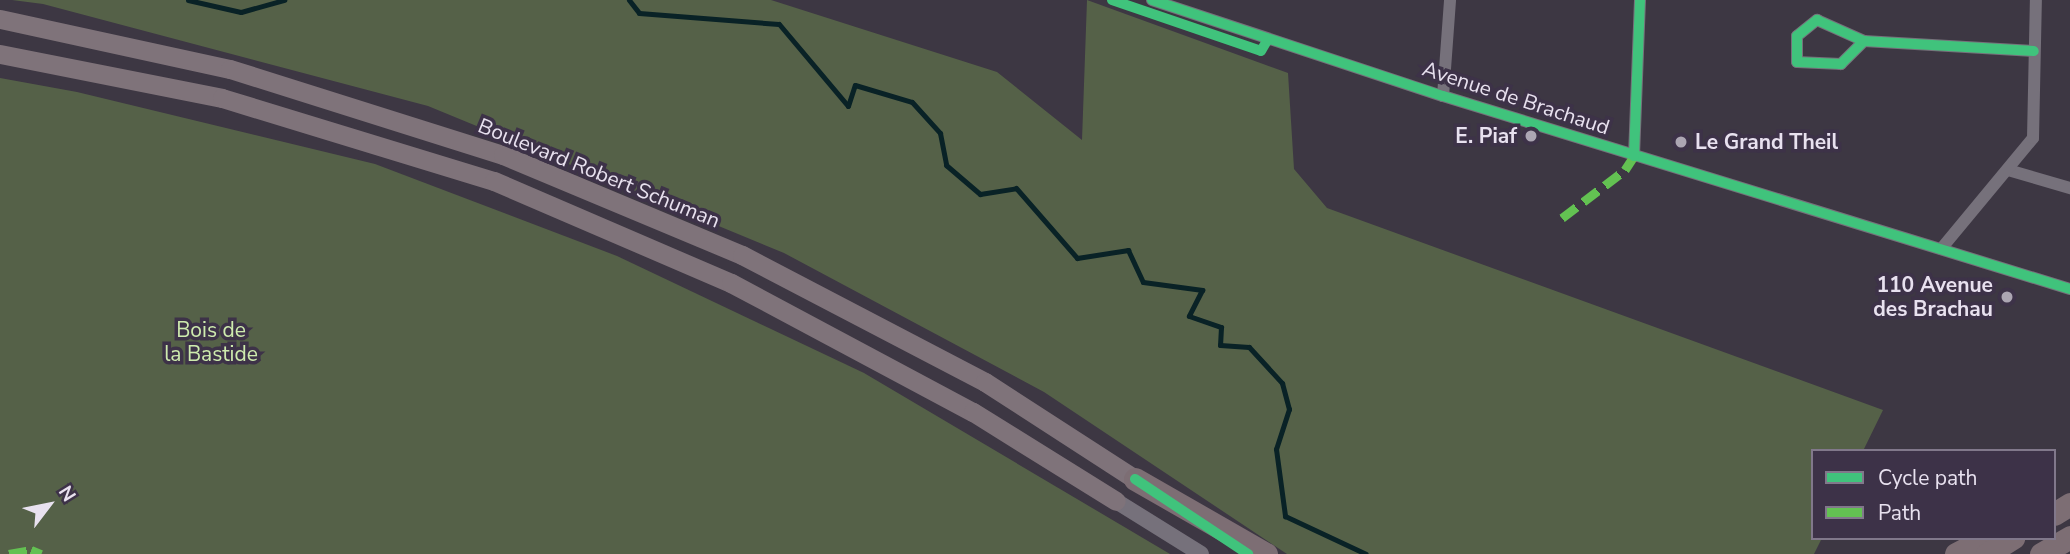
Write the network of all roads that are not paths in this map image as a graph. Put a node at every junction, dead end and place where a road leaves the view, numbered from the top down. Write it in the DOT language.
graph roads {
  1 [pos="1152,0"];
  2 [pos="1450,0"];
  3 [pos="1640,0"];
  4 [pos="2036,0"];
  5 [pos="0,19"];
  6 [pos="1864,41"];
  7 [pos="2034,51"];
  8 [pos="0,54"];
  9 [pos="1443,96"];
  10 [pos="1634,156"];
  11 [pos="2008,170"];
  12 [pos="2070,188"];
  13 [pos="1941,249"];
  14 [pos="2070,289"];
  15 [pos="1135,479"];
  16 [pos="1116,501"];
  17 [pos="2070,537"];
  18 [pos="1982,540"];
  19 [pos="2010,540"];
  20 [pos="1201,554"];
  21 [pos="1248,554"];
  22 [pos="1266,554"];
  23 [pos="1956,554"];
  24 [pos="1987,554"];
  25 [pos="2042,554"];
  1 -- 9 [label="street, Avenue de Brachaud"];
  2 -- 9 [label="street"];
  3 -- 10 [label="street"];
  4 -- 7 [label="street"];
  5 -- 15 [label="main road, Boulevard Robert Schuman"];
  6 -- 6 [label="street"];
  6 -- 7 [label="street"];
  7 -- 11 [label="street"];
  8 -- 16 [label="main road"];
  9 -- 10 [label="street, Avenue de Brachaud"];
  10 -- 13 [label="street, Avenue de Brachaud"];
  11 -- 12 [label="street"];
  11 -- 13 [label="street"];
  13 -- 14 [label="street, Avenue de Brachaud"];
  15 -- 21 [label="street"];
  15 -- 22 [label="highway"];
  16 -- 20 [label="street"];
  17 -- 25 [label="highway"];
  18 -- 23 [label="highway"];
  19 -- 24 [label="highway"];
}
